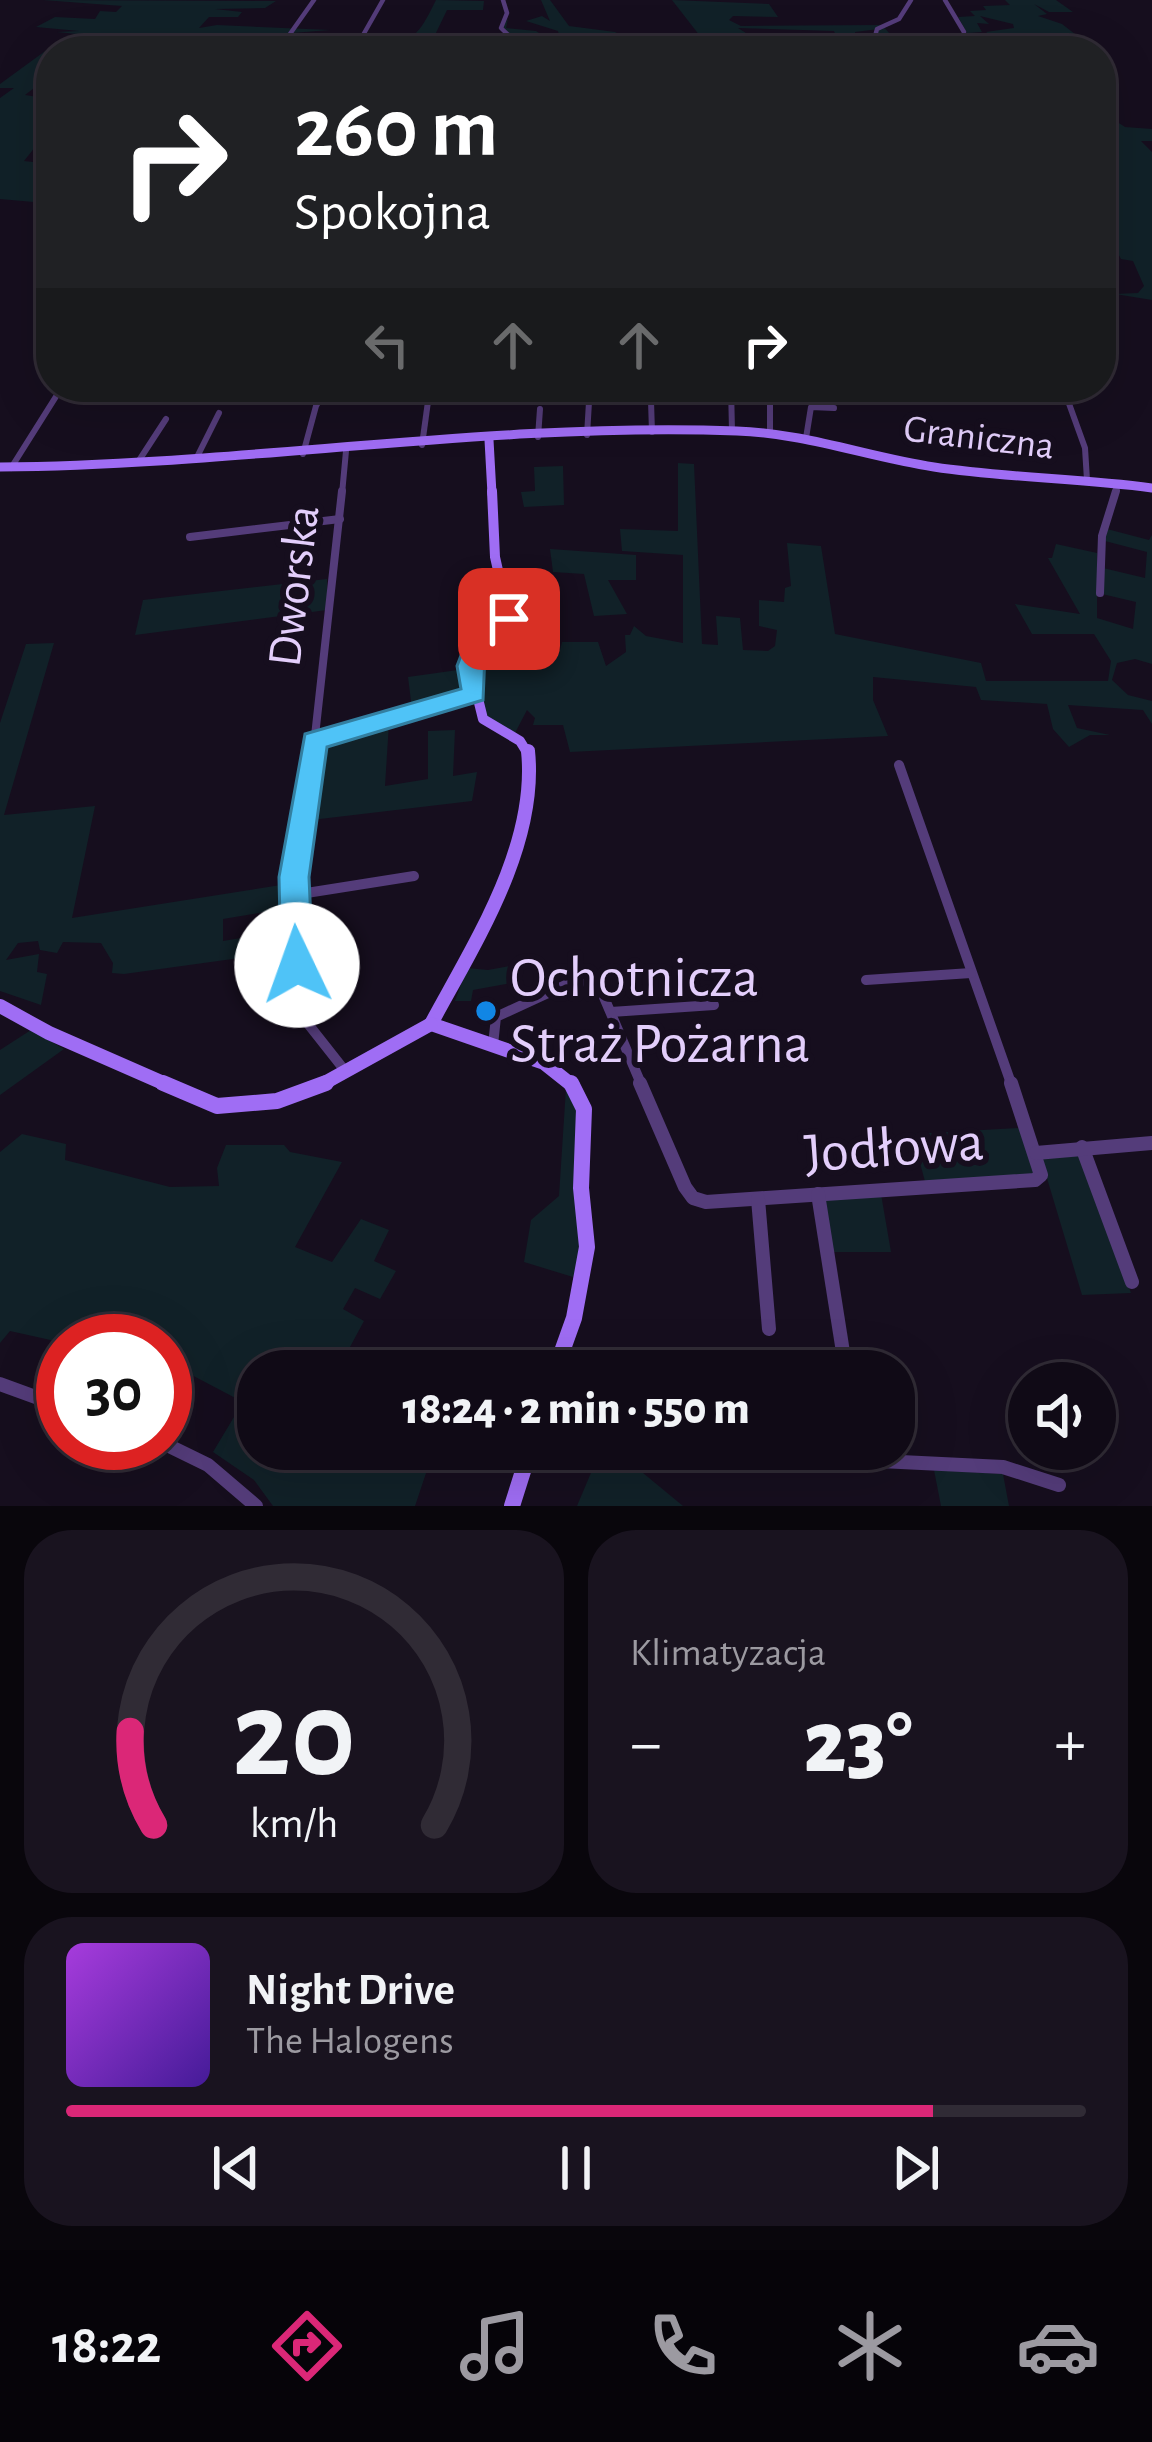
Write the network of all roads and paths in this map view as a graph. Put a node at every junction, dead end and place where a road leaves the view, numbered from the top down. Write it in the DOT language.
graph roads {
  1 [pos="314,0"];
  2 [pos="383,0"];
  3 [pos="503,0"];
  4 [pos="911,0"];
  5 [pos="945,0"];
  6 [pos="289,36"];
  7 [pos="362,36"];
  8 [pos="509,36"];
  9 [pos="876,36"];
  10 [pos="964,36"];
  11 [pos="51,402"];
  12 [pos="318,402"];
  13 [pos="428,402"];
  14 [pos="613,402"];
  15 [pos="652,402"];
  16 [pos="731,402"];
  17 [pos="770,402"];
  18 [pos="1068,402"];
  19 [pos="834,408"];
  20 [pos="540,409"];
  21 [pos="219,412"];
  22 [pos="166,419"];
  23 [pos="732,431"];
  24 [pos="652,432"];
  25 [pos="770,433"];
  26 [pos="587,435"];
  27 [pos="538,437"];
  28 [pos="806,438"];
  29 [pos="489,440"];
  30 [pos="422,445"];
  31 [pos="346,451"];
  32 [pos="303,454"];
  33 [pos="196,459"];
  34 [pos="138,462"];
  35 [pos="5,468"];
  36 [pos="1087,480"];
  37 [pos="1118,483"];
  38 [pos="1152,488"];
  39 [pos="340,519"];
  40 [pos="190,537"];
  41 [pos="1100,593"];
  42 [pos="474,694"];
  43 [pos="314,741"];
  44 [pos="899,764"];
  45 [pos="414,876"];
  46 [pos="294,895"];
  47 [pos="971,973"];
  48 [pos="866,980"];
  49 [pos="715,1005"];
  50 [pos="0,1006"];
  51 [pos="611,1012"];
  52 [pos="431,1024"];
  53 [pos="492,1037"];
  54 [pos="346,1072"];
  55 [pos="1152,1143"];
  56 [pos="1082,1148"];
  57 [pos="1036,1153"];
  58 [pos="818,1194"];
  59 [pos="758,1199"];
  60 [pos="1132,1282"];
  61 [pos="769,1329"];
  62 [pos="561,1350"];
  63 [pos="843,1350"];
  64 [pos="0,1384"];
  65 [pos="36,1397"];
  66 [pos="192,1457"];
  67 [pos="915,1463"];
  68 [pos="523,1470"];
  69 [pos="1059,1485"];
  70 [pos="256,1506"];
  71 [pos="512,1506"];
  1 -- 6 [label="street"];
  2 -- 7 [label="street"];
  3 -- 8 [label="street"];
  4 -- 9 [label="street"];
  5 -- 10 [label="street"];
  11 -- 35 [label="street"];
  12 -- 32 [label="street"];
  13 -- 30 [label="street"];
  14 -- 26 [label="street"];
  15 -- 24 [label="street"];
  16 -- 23 [label="street"];
  17 -- 25 [label="street"];
  18 -- 36 [label="street"];
  19 -- 28 [label="street"];
  20 -- 27 [label="street"];
  21 -- 33 [label="street"];
  22 -- 34 [label="street"];
  23 -- 24 [label="street, Graniczna"];
  23 -- 25 [label="street, Graniczna"];
  24 -- 26 [label="street, Graniczna"];
  25 -- 28 [label="street, Graniczna"];
  26 -- 27 [label="street, Graniczna"];
  27 -- 29 [label="street, Graniczna"];
  28 -- 36 [label="street, Graniczna"];
  29 -- 30 [label="street, Graniczna"];
  29 -- 42 [label="street"];
  30 -- 31 [label="street, Graniczna"];
  31 -- 32 [label="street, Graniczna"];
  31 -- 39 [label="street, Dworska"];
  32 -- 33 [label="street, Graniczna"];
  33 -- 34 [label="street, Graniczna"];
  34 -- 35 [label="street, Graniczna"];
  36 -- 37 [label="street, Graniczna"];
  37 -- 38 [label="street, Graniczna"];
  37 -- 41 [label="street"];
  39 -- 40 [label="street"];
  39 -- 43 [label="street, Dworska"];
  42 -- 43 [label="street"];
  42 -- 52 [label="street"];
  43 -- 46 [label="street, Dworska"];
  44 -- 47 [label="street, Jodłowa"];
  45 -- 46 [label="street"];
  46 -- 54 [label="street, Dworska"];
  47 -- 48 [label="street"];
  47 -- 57 [label="street, Jodłowa"];
  49 -- 51 [label="street"];
  50 -- 54 [label="street"];
  51 -- 53 [label="street, Jodłowa"];
  51 -- 59 [label="street, Jodłowa"];
  52 -- 53 [label="street"];
  52 -- 54 [label="street"];
  53 -- 62 [label="street"];
  55 -- 56 [label="street"];
  56 -- 57 [label="street"];
  56 -- 60 [label="street"];
  57 -- 58 [label="street, Jodłowa"];
  58 -- 59 [label="street, Jodłowa"];
  58 -- 63 [label="street"];
  59 -- 61 [label="street"];
  64 -- 65 [label="street"];
  66 -- 70 [label="street"];
  67 -- 69 [label="street"];
  68 -- 71 [label="street"];
}
